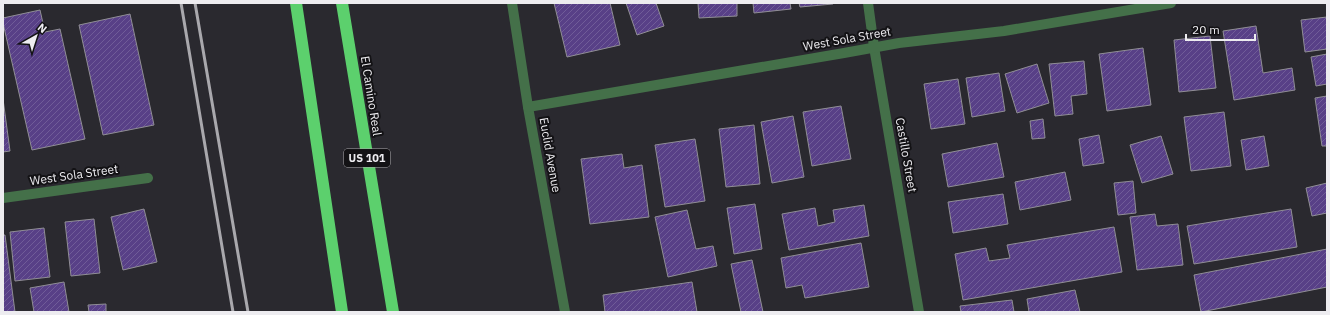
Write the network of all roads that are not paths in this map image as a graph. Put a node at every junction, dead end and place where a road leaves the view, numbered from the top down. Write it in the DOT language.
graph roads {
  1 [pos="296,3"];
  2 [pos="342,3"];
  3 [pos="512,3"];
  4 [pos="868,3"];
  5 [pos="1171,3"];
  6 [pos="874,47"];
  7 [pos="528,107"];
  8 [pos="148,178"];
  9 [pos="3,198"];
  10 [pos="342,312"];
  11 [pos="393,312"];
  12 [pos="565,312"];
  13 [pos="919,312"];
  1 -- 10 [label="highway"];
  2 -- 11 [label="highway, El Camino Real / US 101"];
  3 -- 7 [label="street, Euclid Avenue"];
  4 -- 6 [label="street, Castillo Street"];
  5 -- 6 [label="street, West Sola Street"];
  6 -- 7 [label="street, West Sola Street"];
  6 -- 13 [label="street, Castillo Street"];
  7 -- 12 [label="street, Euclid Avenue"];
  8 -- 9 [label="street, West Sola Street"];
}
